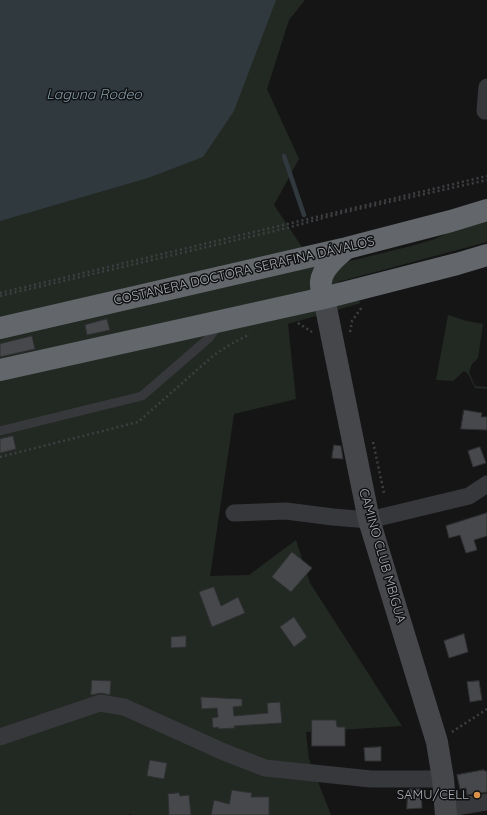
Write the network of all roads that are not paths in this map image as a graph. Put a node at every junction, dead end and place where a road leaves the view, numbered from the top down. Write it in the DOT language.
graph roads {
  1 [pos="487,87"];
  2 [pos="485,111"];
  3 [pos="487,210"];
  4 [pos="347,248"];
  5 [pos="487,255"];
  6 [pos="324,298"];
  7 [pos="222,320"];
  8 [pos="0,328"];
  9 [pos="0,370"];
  10 [pos="0,431"];
  11 [pos="487,484"];
  12 [pos="234,513"];
  13 [pos="369,520"];
  14 [pos="0,737"];
  15 [pos="443,779"];
  16 [pos="487,802"];
  17 [pos="445,812"];
  1 -- 2 [label="street"];
  3 -- 4 [label="highway, COSTANERA DOCTORA SERAFINA DÁVALOS"];
  4 -- 6 [label="highway"];
  4 -- 8 [label="highway, COSTANERA DOCTORA SERAFINA DÁVALOS"];
  5 -- 6 [label="highway"];
  6 -- 7 [label="highway"];
  6 -- 13 [label="main road, CAMINO CLUB MBIGUA"];
  7 -- 9 [label="highway"];
  7 -- 10 [label="lane"];
  11 -- 13 [label="street"];
  12 -- 13 [label="street"];
  13 -- 15 [label="main road, CAMINO CLUB MBIGUA"];
  14 -- 15 [label="street"];
  15 -- 17 [label="main road"];
  16 -- 17 [label="street"];
}
